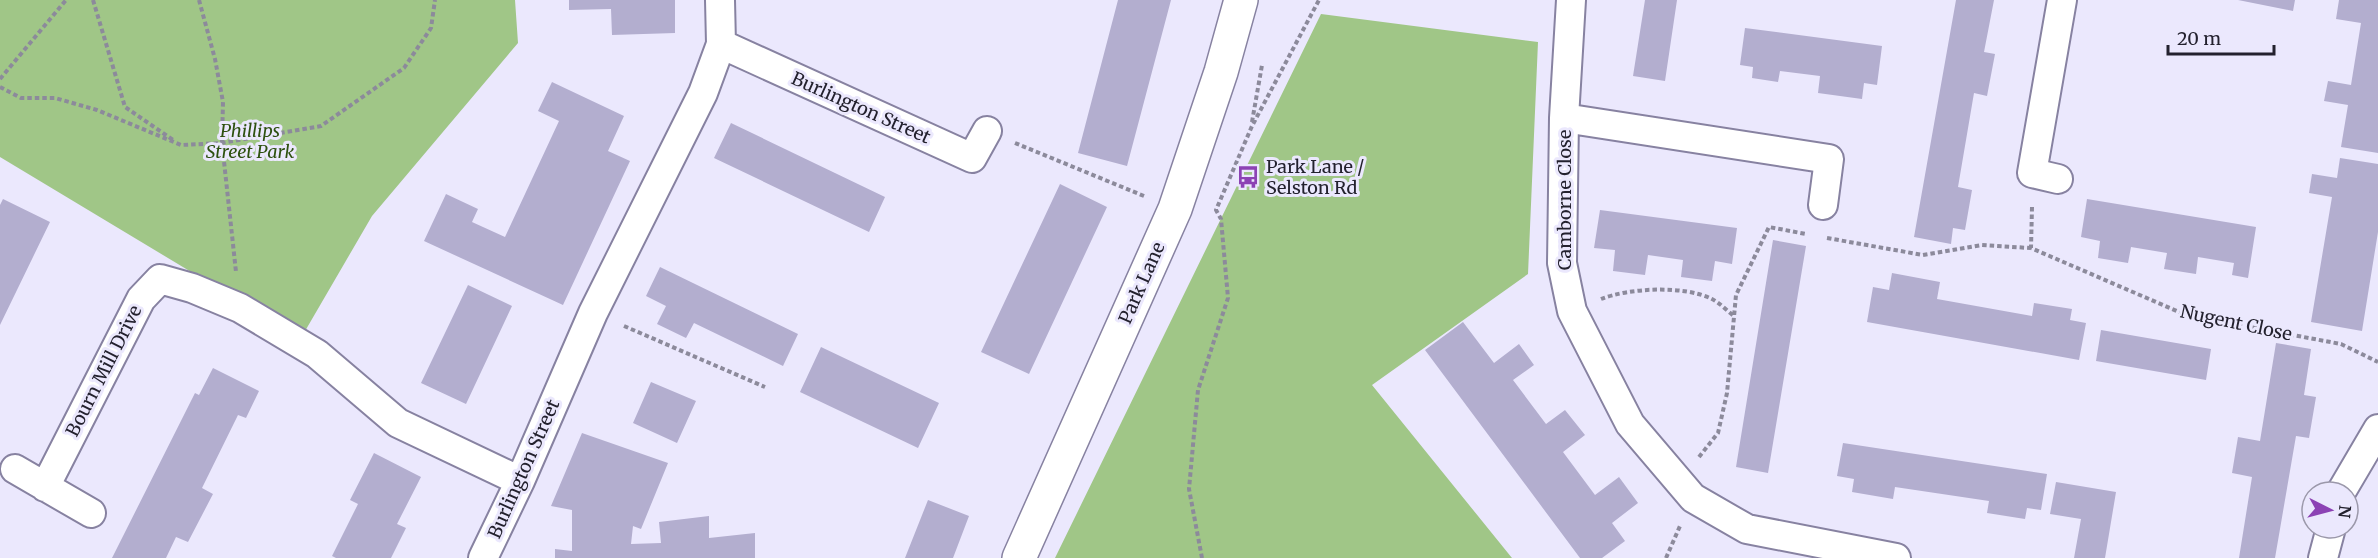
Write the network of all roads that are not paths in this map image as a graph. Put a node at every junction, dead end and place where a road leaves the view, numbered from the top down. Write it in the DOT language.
graph roads {
  1 [pos="720,0"];
  2 [pos="1241,0"];
  3 [pos="1570,0"];
  4 [pos="2062,0"];
  5 [pos="721,44"];
  6 [pos="1564,118"];
  7 [pos="987,131"];
  8 [pos="2045,176"];
  9 [pos="1823,205"];
  10 [pos="2378,429"];
  11 [pos="15,470"];
  12 [pos="2348,480"];
  13 [pos="520,481"];
  14 [pos="45,487"];
  15 [pos="91,513"];
  16 [pos="2328,540"];
  17 [pos="483,558"];
  18 [pos="1018,558"];
  19 [pos="1896,558"];
  20 [pos="2323,558"];
  1 -- 5 [label="street, Burlington Street"];
  2 -- 18 [label="main road, Park Lane"];
  3 -- 6 [label="street, Camborne Close"];
  4 -- 8 [label="street"];
  5 -- 7 [label="street, Burlington Street"];
  5 -- 13 [label="street, Burlington Street"];
  6 -- 9 [label="street, Camborne Close"];
  6 -- 19 [label="street, Camborne Close"];
  10 -- 12 [label="street"];
  11 -- 14 [label="street"];
  13 -- 14 [label="street, Bourn Mill Drive"];
  13 -- 17 [label="street, Burlington Street"];
  14 -- 15 [label="street"];
  16 -- 20 [label="street"];
}
